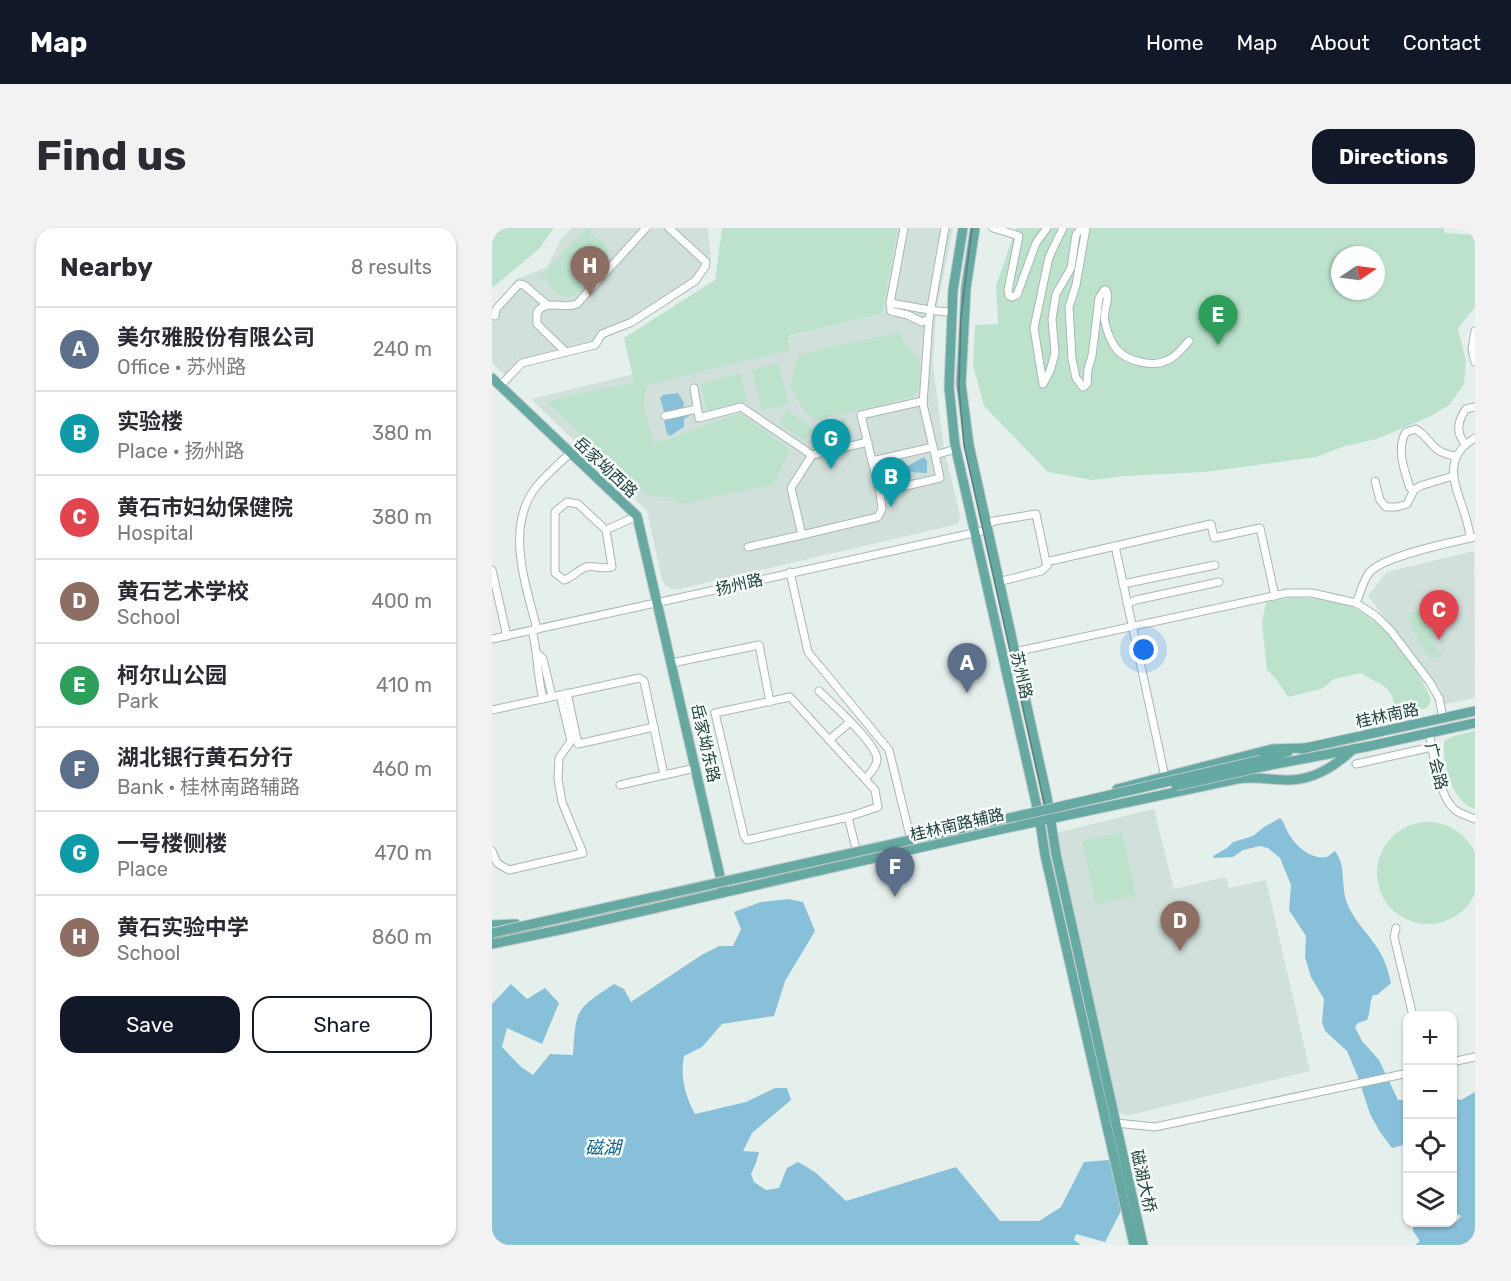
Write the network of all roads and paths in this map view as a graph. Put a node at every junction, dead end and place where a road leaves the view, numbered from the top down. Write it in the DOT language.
graph roads {
  1 [pos="646,228"];
  2 [pos="669,228"];
  3 [pos="904,228"];
  4 [pos="945,228"];
  5 [pos="963,228"];
  6 [pos="975,228"];
  7 [pos="993,228"];
  8 [pos="1047,228"];
  9 [pos="1063,228"];
  10 [pos="1081,228"];
  11 [pos="1086,228"];
  12 [pos="890,303"];
  13 [pos="546,304"];
  14 [pos="930,309"];
  15 [pos="952,312"];
  16 [pos="495,316"];
  17 [pos="929,319"];
  18 [pos="1475,331"];
  19 [pos="1189,341"];
  20 [pos="566,352"];
  21 [pos="1475,362"];
  22 [pos="492,378"];
  23 [pos="500,386"];
  24 [pos="694,388"];
  25 [pos="923,401"];
  26 [pos="1475,407"];
  27 [pos="697,409"];
  28 [pos="668,415"];
  29 [pos="1475,438"];
  30 [pos="868,442"];
  31 [pos="1465,444"];
  32 [pos="933,447"];
  33 [pos="956,449"];
  34 [pos="570,453"];
  35 [pos="812,455"];
  36 [pos="935,455"];
  37 [pos="1455,456"];
  38 [pos="872,461"];
  39 [pos="1453,476"];
  40 [pos="1375,481"];
  41 [pos="1414,490"];
  42 [pos="880,492"];
  43 [pos="637,516"];
  44 [pos="1471,519"];
  45 [pos="986,527"];
  46 [pos="606,530"];
  47 [pos="974,532"];
  48 [pos="802,535"];
  49 [pos="1472,538"];
  50 [pos="1115,546"];
  51 [pos="748,547"];
  52 [pos="1046,562"];
  53 [pos="1215,564"];
  54 [pos="492,570"];
  55 [pos="790,572"];
  56 [pos="998,582"];
  57 [pos="1219,582"];
  58 [pos="1123,584"];
  59 [pos="1275,596"];
  60 [pos="658,602"];
  61 [pos="1356,603"];
  62 [pos="1127,604"];
  63 [pos="1132,627"];
  64 [pos="535,630"];
  65 [pos="507,636"];
  66 [pos="492,639"];
  67 [pos="1014,652"];
  68 [pos="538,654"];
  69 [pos="672,663"];
  70 [pos="819,691"];
  71 [pos="560,695"];
  72 [pos="543,699"];
  73 [pos="770,702"];
  74 [pos="492,710"];
  75 [pos="1475,711"];
  76 [pos="1443,718"];
  77 [pos="850,722"];
  78 [pos="1475,723"];
  79 [pos="654,727"];
  80 [pos="1430,733"];
  81 [pos="829,740"];
  82 [pos="578,744"];
  83 [pos="1432,747"];
  84 [pos="567,748"];
  85 [pos="1305,748"];
  86 [pos="1353,749"];
  87 [pos="1261,763"];
  88 [pos="1356,764"];
  89 [pos="696,768"];
  90 [pos="664,775"];
  91 [pos="1165,777"];
  92 [pos="865,779"];
  93 [pos="620,785"];
  94 [pos="1049,807"];
  95 [pos="1037,809"];
  96 [pos="848,816"];
  97 [pos="1052,818"];
  98 [pos="1475,819"];
  99 [pos="1040,820"];
  100 [pos="910,836"];
  101 [pos="856,849"];
  102 [pos="492,851"];
  103 [pos="721,880"];
  104 [pos="724,892"];
  105 [pos="1396,928"];
  106 [pos="492,929"];
  107 [pos="492,939"];
  108 [pos="492,944"];
  109 [pos="1412,1011"];
  110 [pos="1475,1057"];
  111 [pos="1457,1061"];
  112 [pos="1403,1075"];
  113 [pos="1112,1123"];
  114 [pos="1134,1245"];
  115 [pos="1143,1245"];
  1 -- 13 [label="street"];
  2 -- 20 [label="street"];
  3 -- 12 [label="street"];
  4 -- 14 [label="street"];
  5 -- 15 [label="main road, 苏州路"];
  6 -- 45 [label="main road, 苏州路"];
  7 -- 8 [label="street"];
  9 -- 10 [label="street"];
  11 -- 19 [label="street"];
  12 -- 14 [label="street"];
  12 -- 17 [label="street"];
  13 -- 16 [label="street"];
  13 -- 20 [label="street"];
  14 -- 15 [label="street"];
  14 -- 17 [label="street"];
  15 -- 33 [label="main road, 苏州路"];
  17 -- 25 [label="street"];
  18 -- 21 [label="street"];
  20 -- 23 [label="street"];
  22 -- 23 [label="main road, 岳家坳西路"];
  23 -- 34 [label="main road, 岳家坳西路"];
  24 -- 27 [label="street"];
  25 -- 30 [label="street"];
  25 -- 32 [label="street"];
  26 -- 31 [label="street"];
  27 -- 28 [label="street"];
  27 -- 35 [label="street"];
  29 -- 31 [label="street"];
  30 -- 35 [label="street"];
  30 -- 38 [label="street"];
  31 -- 37 [label="street"];
  32 -- 36 [label="street"];
  32 -- 38 [label="street"];
  33 -- 36 [label="street"];
  33 -- 47 [label="main road, 苏州路"];
  34 -- 43 [label="main road, 岳家坳西路"];
  34 -- 64 [label="street"];
  35 -- 48 [label="street"];
  36 -- 42 [label="street"];
  37 -- 39 [label="street"];
  37 -- 41 [label="street"];
  38 -- 42 [label="street"];
  39 -- 41 [label="street"];
  39 -- 44 [label="street"];
  40 -- 41 [label="street"];
  42 -- 48 [label="street"];
  43 -- 46 [label="street"];
  43 -- 60 [label="main road, 岳家坳西路"];
  44 -- 49 [label="street"];
  45 -- 47 [label="street, 扬州路"];
  45 -- 52 [label="street, 扬州路"];
  45 -- 56 [label="main road, 苏州路"];
  46 -- 46 [label="street"];
  47 -- 55 [label="street, 扬州路"];
  47 -- 95 [label="main road, 苏州路"];
  48 -- 51 [label="street"];
  49 -- 61 [label="street"];
  50 -- 52 [label="street"];
  50 -- 58 [label="street"];
  50 -- 59 [label="street"];
  52 -- 56 [label="street"];
  53 -- 58 [label="street"];
  54 -- 65 [label="street"];
  55 -- 60 [label="street, 扬州路"];
  55 -- 100 [label="street"];
  56 -- 67 [label="main road, 苏州路"];
  57 -- 62 [label="street"];
  58 -- 62 [label="street"];
  59 -- 61 [label="street"];
  59 -- 63 [label="street"];
  60 -- 64 [label="street, 扬州路"];
  60 -- 69 [label="main road, 岳家坳东路"];
  61 -- 76 [label="street"];
  62 -- 63 [label="street"];
  63 -- 67 [label="street"];
  63 -- 91 [label="street"];
  64 -- 65 [label="street, 扬州路"];
  64 -- 68 [label="street"];
  65 -- 66 [label="street, 扬州路"];
  67 -- 94 [label="main road, 苏州路"];
  68 -- 71 [label="street"];
  68 -- 72 [label="street"];
  69 -- 73 [label="street"];
  69 -- 89 [label="main road, 岳家坳东路"];
  70 -- 77 [label="street"];
  71 -- 72 [label="street"];
  71 -- 79 [label="street"];
  71 -- 82 [label="street"];
  71 -- 84 [label="street"];
  72 -- 74 [label="street"];
  73 -- 81 [label="street"];
  73 -- 96 [label="street"];
  75 -- 76 [label="main road, 桂林南路"];
  76 -- 85 [label="main road, 桂林南路"];
  77 -- 81 [label="street"];
  77 -- 92 [label="street"];
  78 -- 80 [label="main road, 桂林南路"];
  79 -- 82 [label="street"];
  79 -- 90 [label="street"];
  80 -- 83 [label="street, 广会路"];
  80 -- 86 [label="main road, 桂林南路"];
  81 -- 92 [label="street"];
  82 -- 84 [label="street"];
  83 -- 88 [label="street"];
  83 -- 98 [label="street, 广会路"];
  84 -- 102 [label="street"];
  85 -- 87 [label="main road"];
  85 -- 91 [label="main road, 桂林南路辅路"];
  86 -- 87 [label="main road, 桂林南路"];
  86 -- 97 [label="main road, 桂林南路辅路"];
  87 -- 106 [label="main road, bridge"];
  87 -- 107 [label="main road, bridge"];
  89 -- 90 [label="street"];
  89 -- 103 [label="main road, 岳家坳东路"];
  90 -- 93 [label="street"];
  91 -- 94 [label="main road, 桂林南路辅路"];
  92 -- 96 [label="street"];
  94 -- 95 [label="main road, 桂林南路辅路"];
  94 -- 97 [label="main road, 苏州路"];
  95 -- 99 [label="main road, 苏州路"];
  95 -- 100 [label="main road, 桂林南路辅路"];
  96 -- 101 [label="street"];
  97 -- 99 [label="main road, 桂林南路辅路"];
  97 -- 113 [label="main road, 苏州路"];
  99 -- 104 [label="main road, 桂林南路辅路"];
  99 -- 113 [label="main road, 苏州路"];
  100 -- 101 [label="main road, 桂林南路辅路"];
  101 -- 103 [label="main road, 桂林南路辅路"];
  103 -- 104 [label="main road, 岳家坳东路"];
  103 -- 106 [label="main road, 桂林南路辅路"];
  104 -- 108 [label="main road, 桂林南路辅路"];
  105 -- 109 [label="street"];
  110 -- 111 [label="street"];
  112 -- 113 [label="street"];
  113 -- 114 [label="main road, 磁湖大桥"];
  113 -- 115 [label="main road, 磁湖大桥"];
}
